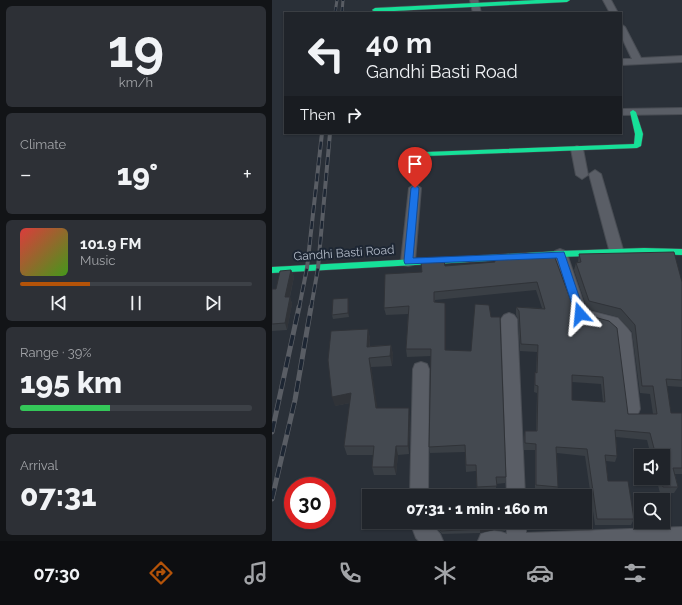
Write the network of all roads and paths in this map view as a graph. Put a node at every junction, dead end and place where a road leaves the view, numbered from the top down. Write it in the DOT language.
graph roads {
  1 [pos="567,0"];
  2 [pos="607,0"];
  3 [pos="475,6"];
  4 [pos="375,10"];
  5 [pos="613,12"];
  6 [pos="622,29"];
  7 [pos="682,59"];
  8 [pos="638,61"];
  9 [pos="622,62"];
  10 [pos="682,111"];
  11 [pos="622,112"];
  12 [pos="633,112"];
  13 [pos="577,149"];
  14 [pos="426,154"];
  15 [pos="596,174"];
  16 [pos="582,175"];
  17 [pos="415,188"];
  18 [pos="682,252"];
  19 [pos="617,253"];
  20 [pos="560,254"];
  21 [pos="408,261"];
  22 [pos="272,270"];
  23 [pos="509,319"];
  24 [pos="421,369"];
  25 [pos="632,409"];
  26 [pos="419,489"];
  27 [pos="516,489"];
  28 [pos="422,529"];
  29 [pos="516,529"];
  30 [pos="682,537"];
  31 [pos="433,541"];
  32 [pos="490,541"];
  33 [pos="500,541"];
  34 [pos="517,541"];
  35 [pos="530,541"];
  1 -- 3 [label="street"];
  2 -- 5 [label="street"];
  3 -- 4 [label="street"];
  6 -- 8 [label="street"];
  7 -- 8 [label="street"];
  8 -- 9 [label="street"];
  10 -- 12 [label="street"];
  11 -- 12 [label="street"];
  12 -- 13 [label="street"];
  13 -- 14 [label="street"];
  13 -- 16 [label="street"];
  15 -- 19 [label="street"];
  17 -- 21 [label="street"];
  18 -- 19 [label="street, Gandhi Basti Road"];
  19 -- 20 [label="street, Gandhi Basti Road"];
  20 -- 21 [label="street, Gandhi Basti Road"];
  20 -- 25 [label="street"];
  21 -- 22 [label="street, Gandhi Basti Road"];
  23 -- 27 [label="street"];
  24 -- 26 [label="street"];
  28 -- 31 [label="street"];
  29 -- 34 [label="street"];
  30 -- 35 [label="street"];
  32 -- 33 [label="street"];
}
